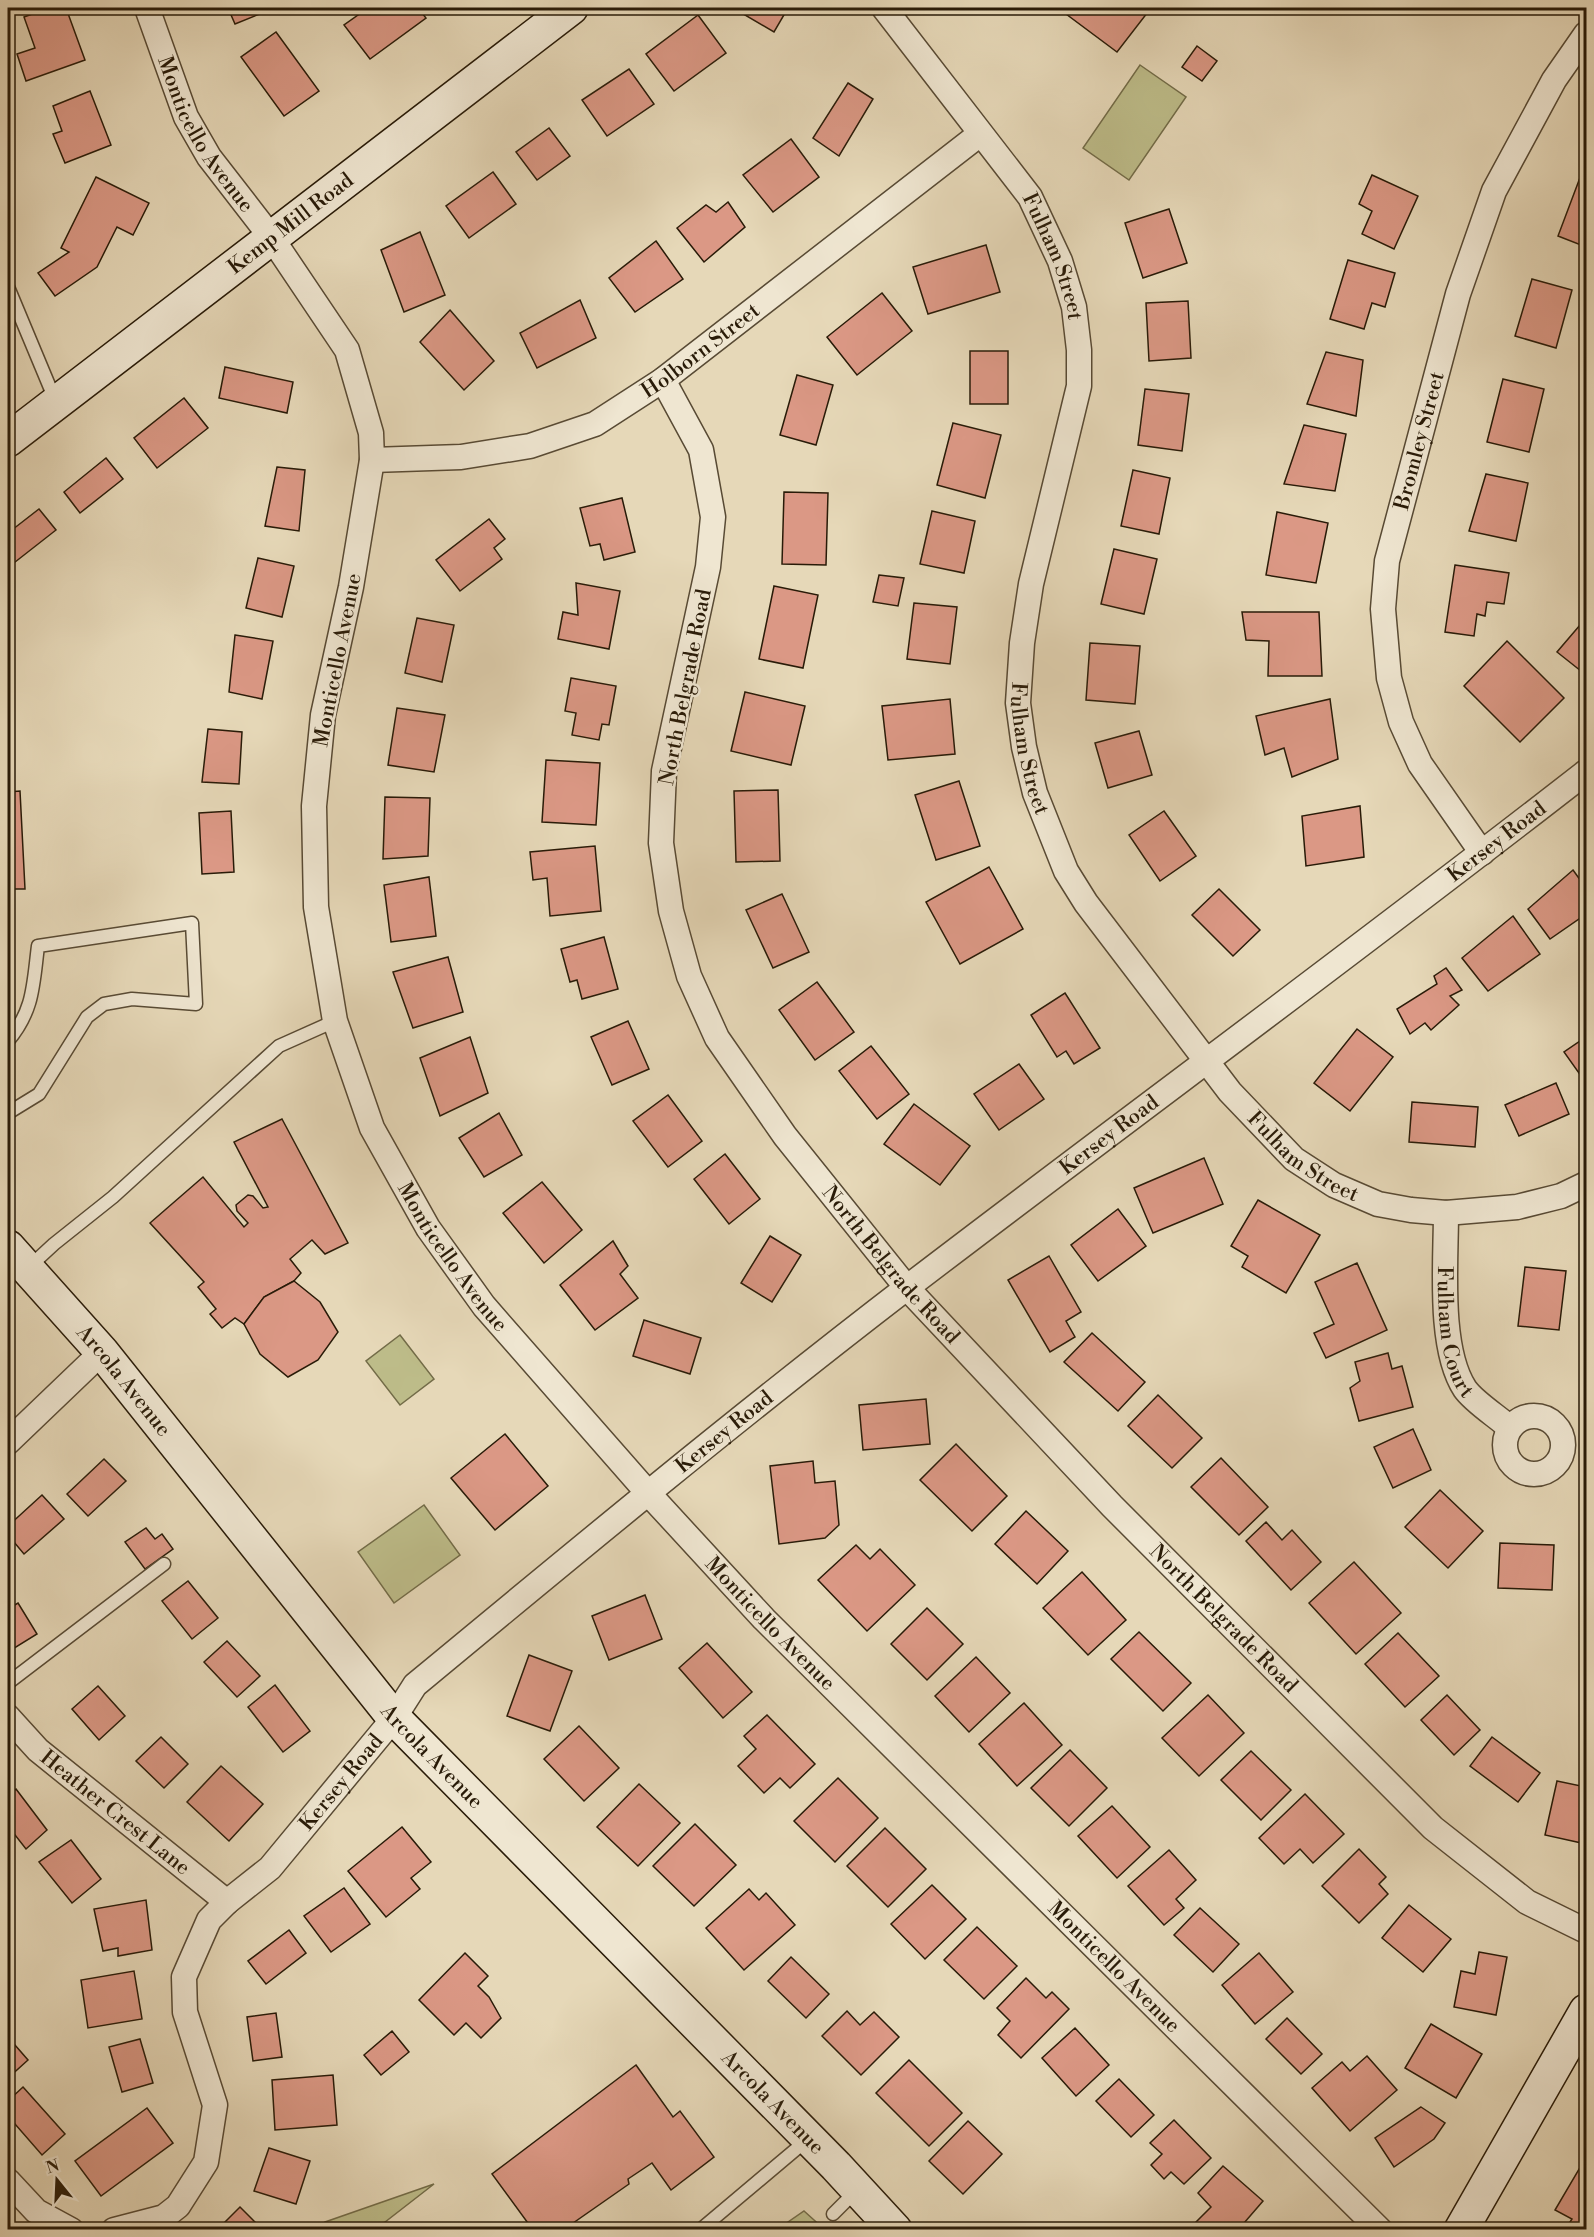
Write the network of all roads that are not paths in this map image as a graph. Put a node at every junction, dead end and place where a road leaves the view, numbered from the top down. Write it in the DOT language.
graph roads {
  1 [pos="147,8"];
  2 [pos="571,8"];
  3 [pos="884,8"];
  4 [pos="1587,34"];
  5 [pos="981,134"];
  6 [pos="271,237"];
  7 [pos="8,287"];
  8 [pos="663,380"];
  9 [pos="56,402"];
  10 [pos="8,440"];
  11 [pos="372,460"];
  12 [pos="1587,772"];
  13 [pos="1482,853"];
  14 [pos="335,1020"];
  15 [pos="8,1041"];
  16 [pos="1207,1061"];
  17 [pos="8,1113"];
  18 [pos="1587,1184"];
  19 [pos="1446,1213"];
  20 [pos="17,1258"];
  21 [pos="907,1288"];
  22 [pos="102,1352"];
  23 [pos="1510,1428"];
  24 [pos="8,1442"];
  25 [pos="648,1493"];
  26 [pos="164,1564"];
  27 [pos="8,1683"];
  28 [pos="8,1717"];
  29 [pos="394,1718"];
  30 [pos="227,1902"];
  31 [pos="1587,1931"];
  32 [pos="1587,2011"];
  33 [pos="809,2139"];
  34 [pos="8,2181"];
  35 [pos="858,2189"];
  36 [pos="833,2214"];
  37 [pos="71,2229"];
  38 [pos="114,2229"];
  39 [pos="700,2229"];
  40 [pos="895,2229"];
  41 [pos="1380,2229"];
  42 [pos="1461,2229"];
  1 -- 6 [label="street, Monticello Avenue"];
  2 -- 6 [label="street, Kemp Mill Road"];
  3 -- 5 [label="street, Fulham Street"];
  4 -- 13 [label="street, Bromley Street"];
  5 -- 8 [label="street, Holborn Street"];
  5 -- 16 [label="street, Fulham Street"];
  6 -- 9 [label="street, Kemp Mill Road"];
  6 -- 11 [label="street, Monticello Avenue"];
  7 -- 9 [label="lane"];
  8 -- 11 [label="street, Holborn Street"];
  8 -- 21 [label="street, North Belgrade Road"];
  9 -- 10 [label="street, Kemp Mill Road"];
  11 -- 14 [label="street, Monticello Avenue"];
  12 -- 13 [label="street, Kersey Road"];
  13 -- 16 [label="street, Kersey Road"];
  14 -- 20 [label="lane"];
  14 -- 25 [label="street, Monticello Avenue"];
  15 -- 17 [label="lane"];
  16 -- 19 [label="street, Fulham Street"];
  16 -- 21 [label="street, Kersey Road"];
  18 -- 19 [label="street, Fulham Street"];
  19 -- 23 [label="street, Fulham Court"];
  20 -- 22 [label="street, Arcola Avenue"];
  21 -- 25 [label="street, Kersey Road"];
  21 -- 31 [label="street, North Belgrade Road"];
  22 -- 24 [label="street"];
  22 -- 29 [label="street, Arcola Avenue"];
  25 -- 29 [label="street, Kersey Road"];
  25 -- 41 [label="street, Monticello Avenue"];
  26 -- 27 [label="lane"];
  28 -- 30 [label="street, Heather Crest Lane"];
  29 -- 30 [label="street, Kersey Road"];
  29 -- 33 [label="street, Arcola Avenue"];
  30 -- 38 [label="street, Kersey Road"];
  32 -- 42 [label="street"];
  33 -- 35 [label="street, Arcola Avenue"];
  33 -- 39 [label="lane"];
  34 -- 37 [label="street"];
  35 -- 36 [label="lane"];
  35 -- 40 [label="street, Arcola Avenue"];
}
